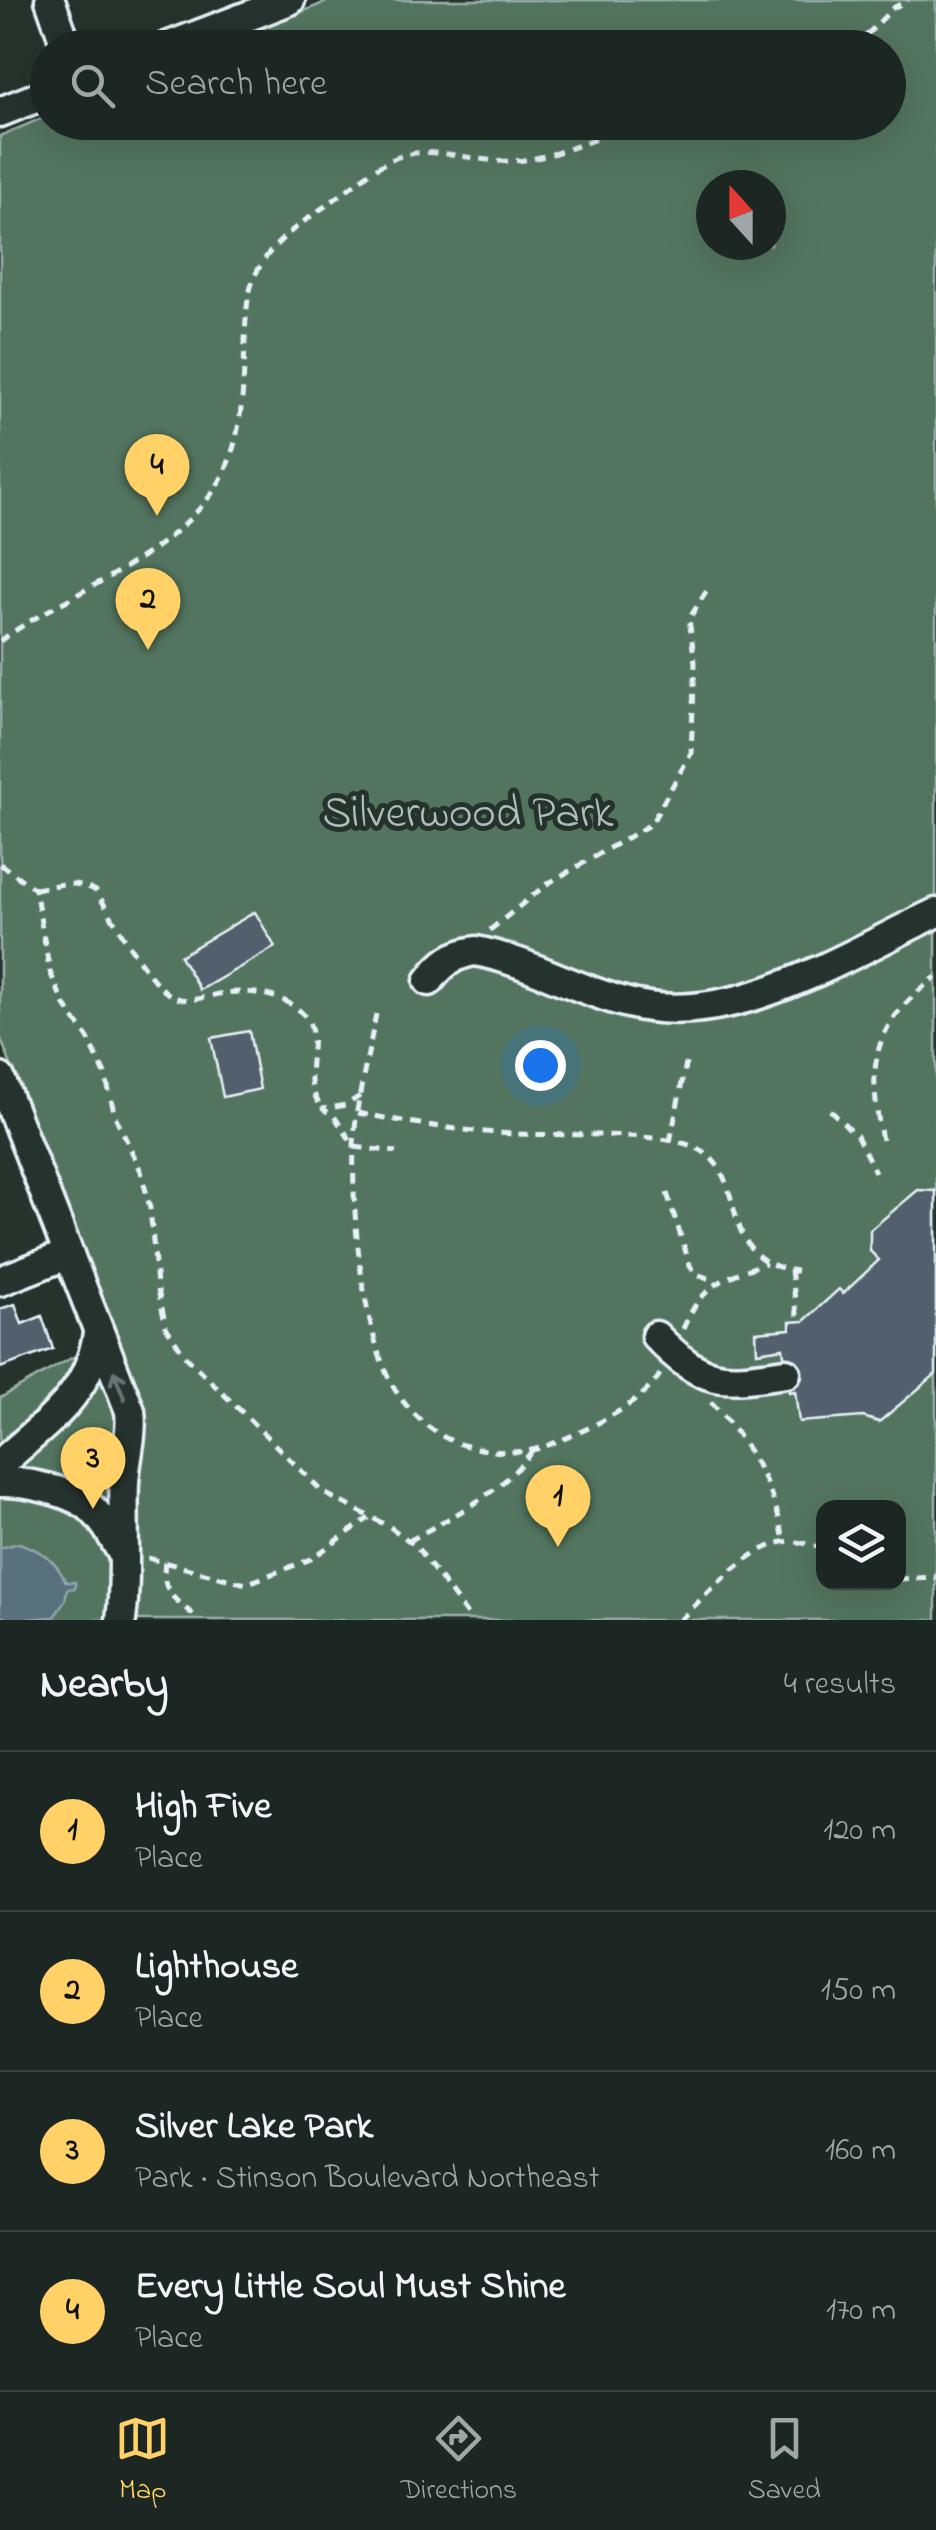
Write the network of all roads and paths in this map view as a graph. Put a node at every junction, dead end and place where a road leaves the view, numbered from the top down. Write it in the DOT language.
graph roads {
  1 [pos="50,0"];
  2 [pos="290,0"];
  3 [pos="908,0"];
  4 [pos="61,30"];
  5 [pos="211,30"];
  6 [pos="872,30"];
  7 [pos="30,100"];
  8 [pos="0,112"];
  9 [pos="592,140"];
  10 [pos="708,589"];
  11 [pos="0,641"];
  12 [pos="0,864"];
  13 [pos="35,889"];
  14 [pos="936,912"];
  15 [pos="460,953"];
  16 [pos="936,977"];
  17 [pos="429,982"];
  18 [pos="376,1014"];
  19 [pos="686,1063"];
  20 [pos="0,1078"];
  21 [pos="360,1096"];
  22 [pos="323,1108"];
  23 [pos="830,1110"];
  24 [pos="356,1112"];
  25 [pos="882,1140"];
  26 [pos="670,1142"];
  27 [pos="354,1147"];
  28 [pos="396,1152"];
  29 [pos="875,1172"];
  30 [pos="668,1193"];
  31 [pos="68,1254"];
  32 [pos="766,1263"];
  33 [pos="0,1281"];
  34 [pos="717,1282"];
  35 [pos="798,1322"];
  36 [pos="98,1332"];
  37 [pos="666,1361"];
  38 [pos="786,1373"];
  39 [pos="700,1396"];
  40 [pos="533,1449"];
  41 [pos="0,1464"];
  42 [pos="0,1482"];
  43 [pos="369,1518"];
  44 [pos="409,1540"];
  45 [pos="784,1542"];
  46 [pos="816,1547"];
  47 [pos="124,1557"];
  48 [pos="166,1562"];
  49 [pos="936,1577"];
  50 [pos="906,1579"];
  51 [pos="121,1620"];
  52 [pos="200,1620"];
  53 [pos="471,1620"];
  54 [pos="680,1620"];
  1 -- 4 [label="street"];
  2 -- 5 [label="street"];
  3 -- 6 [label="path"];
  7 -- 8 [label="street"];
  9 -- 11 [label="path"];
  10 -- 15 [label="path"];
  12 -- 13 [label="path"];
  13 -- 22 [label="path"];
  13 -- 43 [label="path"];
  14 -- 15 [label="street"];
  15 -- 17 [label="street"];
  16 -- 25 [label="path"];
  18 -- 21 [label="path"];
  19 -- 26 [label="path"];
  20 -- 31 [label="street"];
  21 -- 22 [label="path"];
  21 -- 24 [label="path"];
  22 -- 27 [label="path"];
  23 -- 29 [label="path"];
  24 -- 26 [label="path"];
  24 -- 27 [label="path"];
  26 -- 32 [label="path"];
  27 -- 28 [label="path"];
  27 -- 40 [label="path"];
  30 -- 34 [label="path"];
  31 -- 33 [label="street"];
  31 -- 36 [label="street"];
  32 -- 34 [label="path"];
  32 -- 35 [label="path"];
  34 -- 37 [label="path"];
  36 -- 41 [label="street"];
  47 -- 36 [label="street, one-way"];
  37 -- 38 [label="street"];
  37 -- 40 [label="path"];
  39 -- 45 [label="path"];
  40 -- 44 [label="path"];
  42 -- 47 [label="street"];
  43 -- 44 [label="path"];
  43 -- 48 [label="path"];
  44 -- 53 [label="path"];
  45 -- 46 [label="path"];
  45 -- 54 [label="path"];
  47 -- 48 [label="path"];
  47 -- 51 [label="street"];
  48 -- 52 [label="path"];
  49 -- 50 [label="path"];
}
